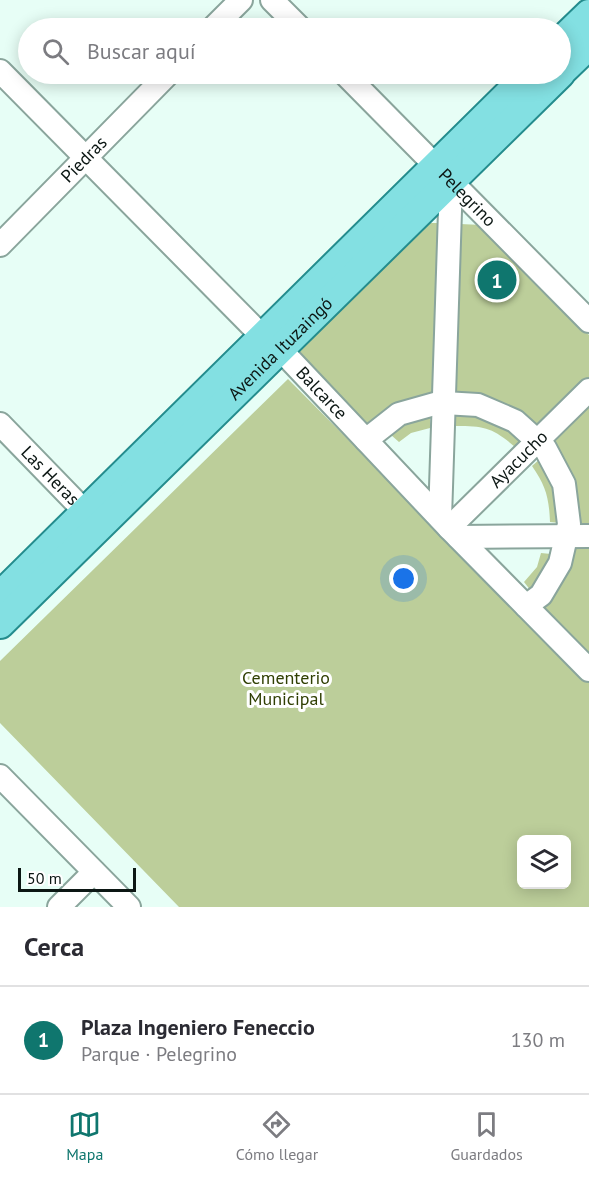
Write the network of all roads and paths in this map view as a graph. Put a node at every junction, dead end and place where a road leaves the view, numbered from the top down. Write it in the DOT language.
graph roads {
  1 [pos="241,0"];
  2 [pos="272,0"];
  3 [pos="589,14"];
  4 [pos="223,18"];
  5 [pos="290,18"];
  6 [pos="571,32"];
  7 [pos="589,45"];
  8 [pos="571,62"];
  9 [pos="0,71"];
  10 [pos="158,84"];
  11 [pos="355,84"];
  12 [pos="520,84"];
  13 [pos="547,84"];
  14 [pos="85,157"];
  15 [pos="444,172"];
  16 [pos="0,245"];
  17 [pos="589,321"];
  18 [pos="271,342"];
  19 [pos="589,390"];
  20 [pos="444,403"];
  21 [pos="0,424"];
  22 [pos="366,440"];
  23 [pos="538,441"];
  24 [pos="92,519"];
  25 [pos="449,527"];
  26 [pos="566,536"];
  27 [pos="589,536"];
  28 [pos="0,596"];
  29 [pos="526,606"];
  30 [pos="0,624"];
  31 [pos="589,670"];
  32 [pos="0,776"];
  33 [pos="94,872"];
  34 [pos="59,907"];
  35 [pos="129,907"];
  1 -- 4 [label="street"];
  2 -- 5 [label="street"];
  3 -- 6 [label="main road"];
  7 -- 8 [label="main road, Avenida Ituzaingó"];
  9 -- 14 [label="street, Balcarce"];
  10 -- 14 [label="street, Piedras"];
  11 -- 15 [label="street, Pelegrino"];
  12 -- 15 [label="main road, Avenida Ituzaingó"];
  13 -- 15 [label="main road, Avenida Ituzaingó"];
  14 -- 16 [label="street, Piedras"];
  14 -- 18 [label="street, Balcarce"];
  15 -- 17 [label="street, Pelegrino"];
  15 -- 18 [label="main road, Avenida Ituzaingó"];
  15 -- 20 [label="street"];
  18 -- 22 [label="street, Balcarce"];
  18 -- 24 [label="main road, Avenida Ituzaingó"];
  19 -- 23 [label="street, Ayacucho"];
  20 -- 22 [label="street"];
  20 -- 23 [label="street"];
  20 -- 25 [label="street"];
  21 -- 24 [label="street, Las Heras"];
  22 -- 25 [label="street, Balcarce"];
  23 -- 25 [label="street, Ayacucho"];
  23 -- 26 [label="street"];
  24 -- 28 [label="main road, Avenida Ituzaingó"];
  24 -- 30 [label="main road, Avenida Ituzaingó"];
  25 -- 26 [label="street"];
  25 -- 29 [label="street, Balcarce"];
  26 -- 27 [label="street"];
  26 -- 29 [label="street"];
  29 -- 31 [label="street, Balcarce"];
  32 -- 33 [label="street"];
  33 -- 34 [label="street"];
  33 -- 35 [label="street"];
}
